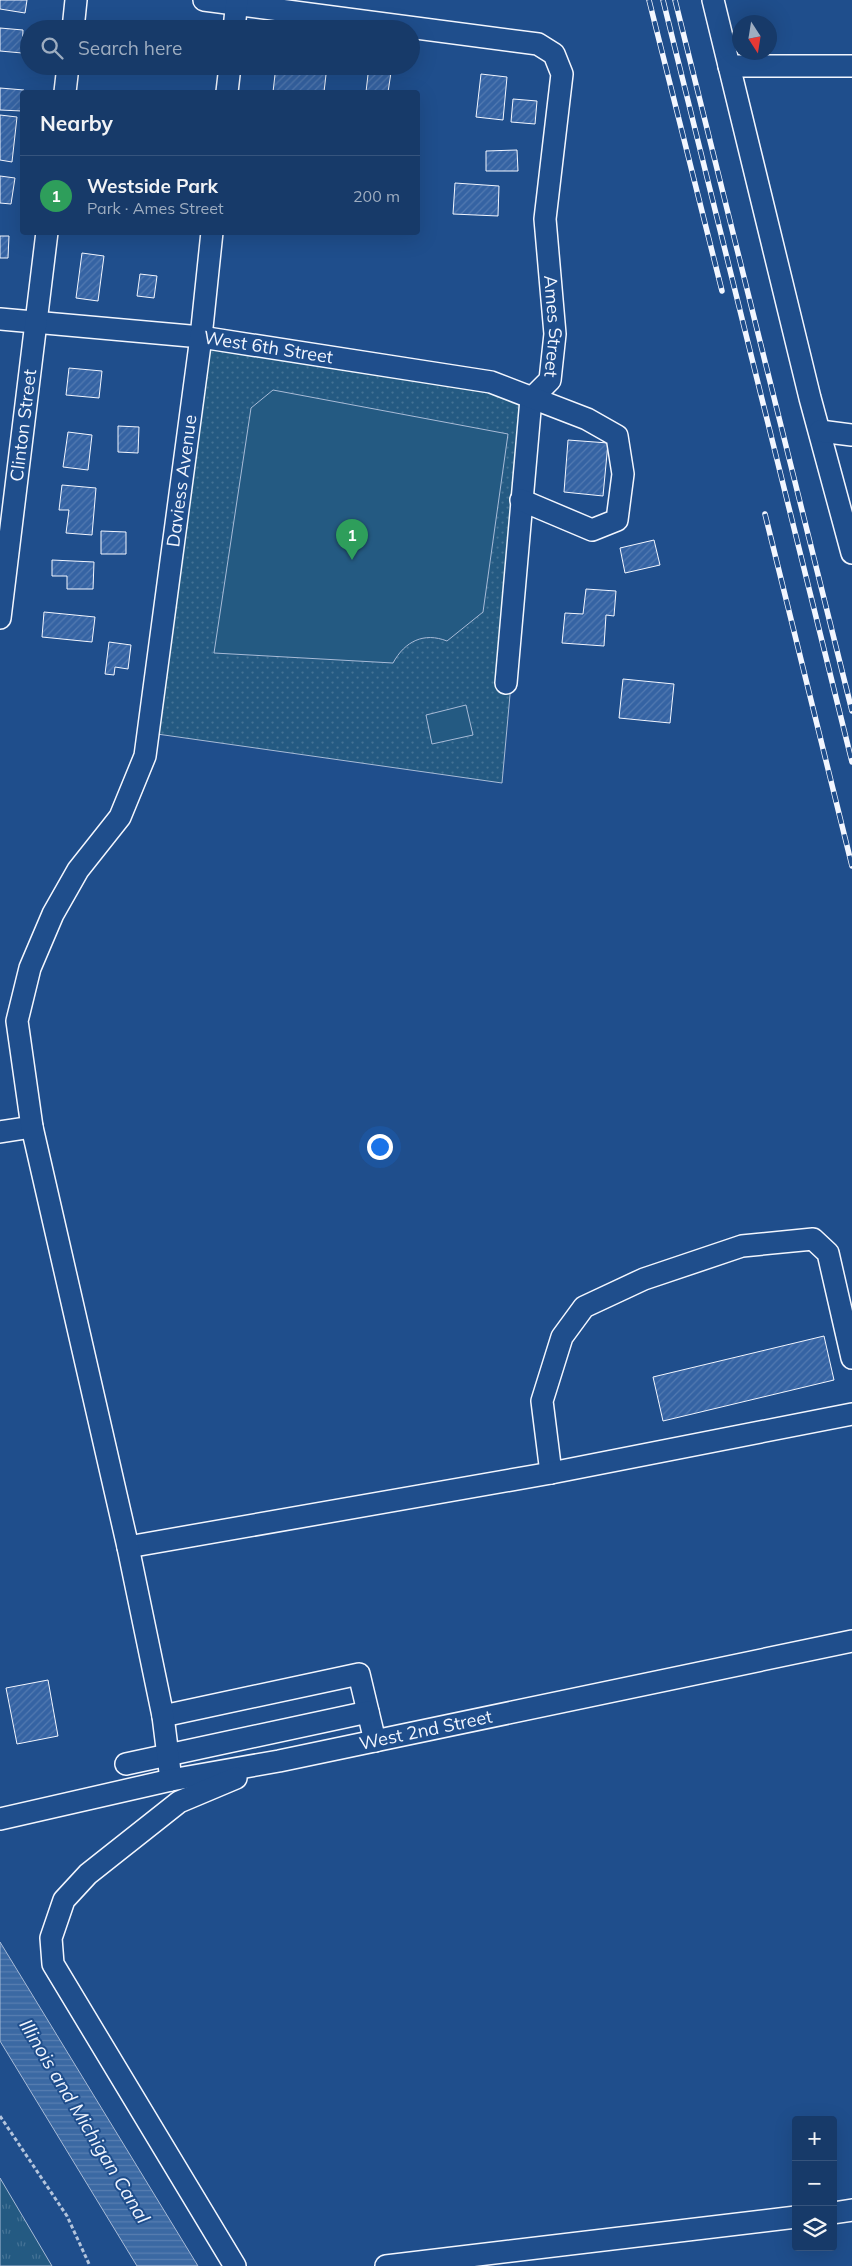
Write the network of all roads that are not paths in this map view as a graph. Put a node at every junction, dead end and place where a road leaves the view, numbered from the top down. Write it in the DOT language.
graph roads {
  1 [pos="76,0"];
  2 [pos="204,0"];
  3 [pos="713,0"];
  4 [pos="237,2"];
  5 [pos="74,20"];
  6 [pos="235,20"];
  7 [pos="366,20"];
  8 [pos="420,28"];
  9 [pos="729,66"];
  10 [pos="852,66"];
  11 [pos="67,75"];
  12 [pos="229,75"];
  13 [pos="65,90"];
  14 [pos="227,90"];
  15 [pos="47,235"];
  16 [pos="212,235"];
  17 [pos="0,319"];
  18 [pos="36,322"];
  19 [pos="201,337"];
  20 [pos="531,399"];
  21 [pos="820,431"];
  22 [pos="852,435"];
  23 [pos="522,500"];
  24 [pos="852,553"];
  25 [pos="0,618"];
  26 [pos="506,683"];
  27 [pos="32,1127"];
  28 [pos="0,1132"];
  29 [pos="852,1358"];
  30 [pos="852,1414"];
  31 [pos="551,1473"];
  32 [pos="128,1546"];
  33 [pos="852,1641"];
  34 [pos="368,1712"];
  35 [pos="163,1716"];
  36 [pos="375,1741"];
  37 [pos="168,1755"];
  38 [pos="279,1761"];
  39 [pos="126,1764"];
  40 [pos="171,1780"];
  41 [pos="0,1819"];
  42 [pos="852,2210"];
  43 [pos="837,2212"];
  44 [pos="792,2217"];
  45 [pos="235,2266"];
  46 [pos="386,2266"];
  1 -- 5 [label="street"];
  2 -- 4 [label="street"];
  3 -- 9 [label="street"];
  4 -- 6 [label="street"];
  4 -- 7 [label="street, Ames Street"];
  8 -- 20 [label="street, Ames Street"];
  9 -- 10 [label="street"];
  9 -- 21 [label="street"];
  11 -- 13 [label="street"];
  12 -- 14 [label="street"];
  15 -- 18 [label="street, Clinton Street"];
  16 -- 19 [label="street, Daviess Avenue"];
  17 -- 18 [label="street, West 6th Street"];
  18 -- 19 [label="street, West 6th Street"];
  18 -- 25 [label="street, Clinton Street"];
  19 -- 20 [label="street, West 6th Street"];
  19 -- 27 [label="street, Daviess Avenue"];
  20 -- 23 [label="street, Ames Street"];
  20 -- 23 [label="street, West 6th Street"];
  21 -- 22 [label="street"];
  21 -- 24 [label="street"];
  23 -- 26 [label="street, Ames Street"];
  27 -- 28 [label="street"];
  27 -- 32 [label="street, Daviess Avenue"];
  29 -- 31 [label="street"];
  30 -- 31 [label="street"];
  31 -- 32 [label="street"];
  32 -- 35 [label="street, Daviess Avenue"];
  33 -- 36 [label="street, West 2nd Street"];
  34 -- 35 [label="street"];
  34 -- 36 [label="street"];
  34 -- 37 [label="street"];
  35 -- 37 [label="street, Daviess Avenue"];
  36 -- 38 [label="street, West 2nd Street"];
  37 -- 39 [label="street"];
  37 -- 40 [label="street, Daviess Avenue"];
  38 -- 40 [label="street, West 2nd Street"];
  38 -- 45 [label="street"];
  40 -- 41 [label="street, West 2nd Street"];
  42 -- 43 [label="street"];
  44 -- 46 [label="street"];
}
